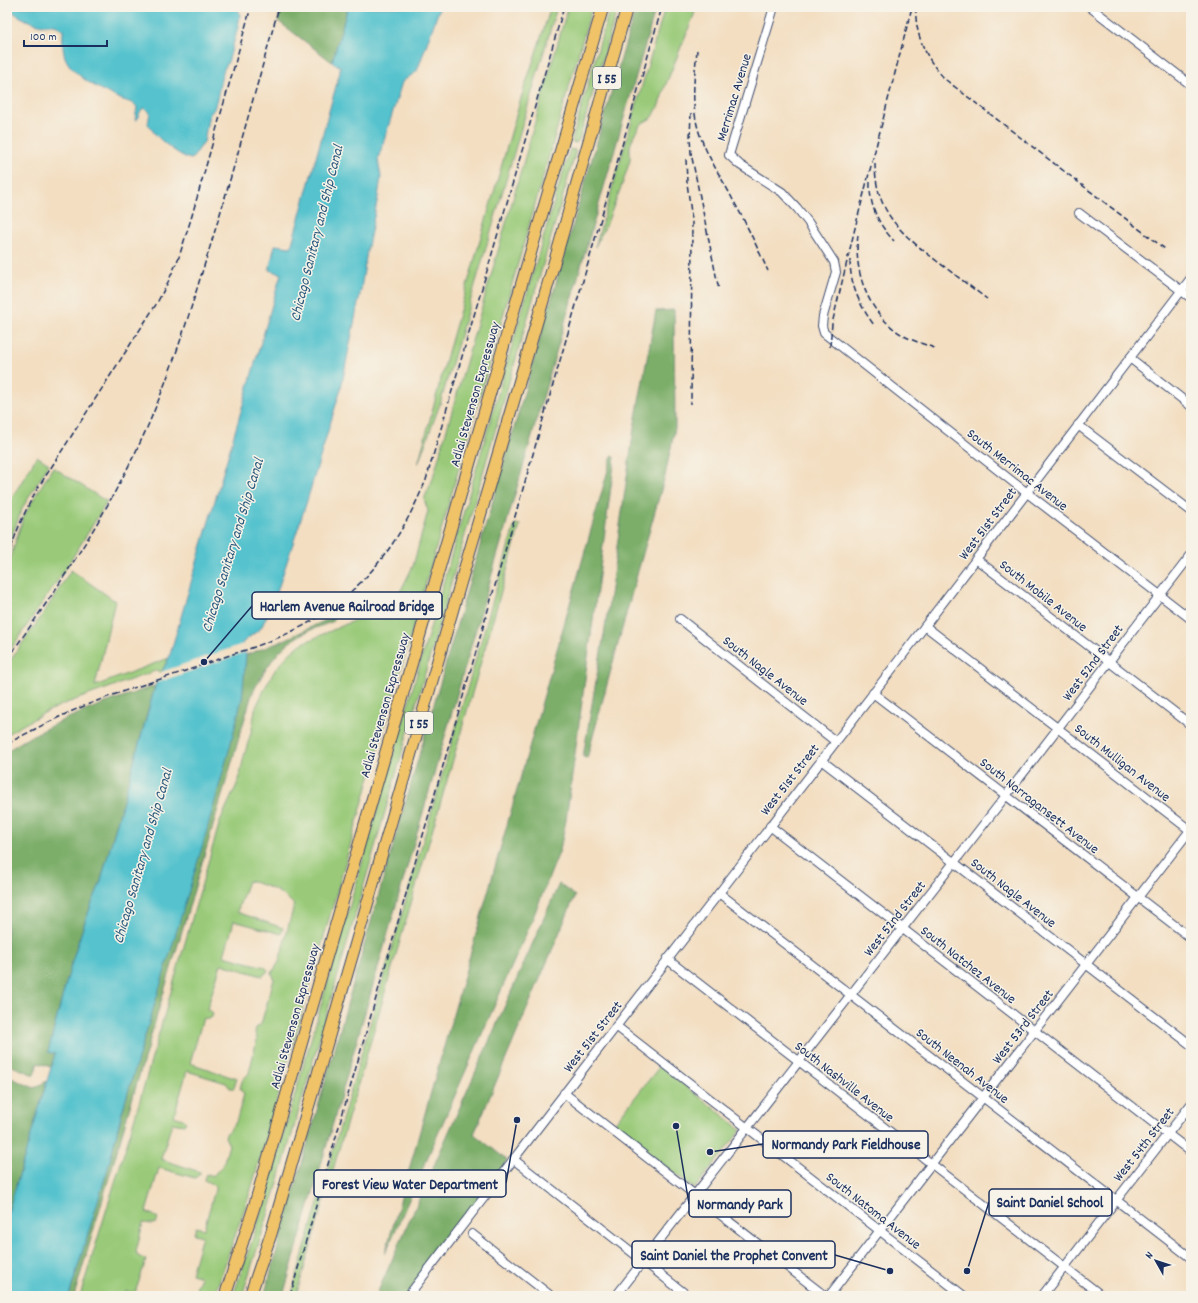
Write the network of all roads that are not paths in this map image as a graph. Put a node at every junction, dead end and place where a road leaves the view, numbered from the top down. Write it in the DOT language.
graph roads {
  1 [pos="603,7"];
  2 [pos="627,7"];
  3 [pos="774,7"];
  4 [pos="1090,7"];
  5 [pos="1191,85"];
  6 [pos="1079,213"];
  7 [pos="1191,278"];
  8 [pos="1181,291"];
  9 [pos="1191,298"];
  10 [pos="830,339"];
  11 [pos="1130,358"];
  12 [pos="1191,406"];
  13 [pos="1078,425"];
  14 [pos="1026,493"];
  15 [pos="1191,512"];
  16 [pos="1191,555"];
  17 [pos="976,559"];
  18 [pos="1160,595"];
  19 [pos="680,618"];
  20 [pos="1191,619"];
  21 [pos="925,626"];
  22 [pos="1109,662"];
  23 [pos="873,693"];
  24 [pos="1191,725"];
  25 [pos="1058,728"];
  26 [pos="835,741"];
  27 [pos="821,760"];
  28 [pos="1006,796"];
  29 [pos="770,826"];
  30 [pos="1191,830"];
  31 [pos="954,862"];
  32 [pos="719,893"];
  33 [pos="1138,898"];
  34 [pos="903,928"];
  35 [pos="1191,938"];
  36 [pos="667,959"];
  37 [pos="1086,964"];
  38 [pos="851,995"];
  39 [pos="616,1026"];
  40 [pos="1035,1031"];
  41 [pos="1191,1045"];
  42 [pos="799,1062"];
  43 [pos="564,1093"];
  44 [pos="983,1098"];
  45 [pos="1191,1104"];
  46 [pos="747,1128"];
  47 [pos="1168,1134"];
  48 [pos="1191,1152"];
  49 [pos="513,1159"];
  50 [pos="932,1164"];
  51 [pos="695,1195"];
  52 [pos="1116,1200"];
  53 [pos="880,1231"];
  54 [pos="271,1234"];
  55 [pos="472,1234"];
  56 [pos="1191,1258"];
  57 [pos="643,1261"];
  58 [pos="235,1266"];
  59 [pos="1064,1267"];
  60 [pos="411,1295"];
  61 [pos="221,1296"];
  62 [pos="224,1296"];
  63 [pos="250,1296"];
  64 [pos="258,1296"];
  65 [pos="551,1296"];
  66 [pos="616,1296"];
  67 [pos="688,1296"];
  68 [pos="825,1296"];
  69 [pos="829,1296"];
  70 [pos="964,1296"];
  71 [pos="1042,1296"];
  72 [pos="1102,1296"];
  1 -- 58 [label="highway, Adlai Stevenson Expressway / I 55"];
  2 -- 54 [label="highway, I 55"];
  3 -- 10 [label="street, Merrimac Avenue"];
  4 -- 5 [label="street"];
  6 -- 8 [label="street"];
  7 -- 8 [label="street, West 51st Street"];
  8 -- 9 [label="street"];
  8 -- 11 [label="street, West 51st Street"];
  10 -- 14 [label="street, South Merrimac Avenue"];
  11 -- 12 [label="street"];
  11 -- 13 [label="street, West 51st Street"];
  13 -- 14 [label="street, West 51st Street"];
  13 -- 15 [label="street"];
  14 -- 17 [label="street, West 51st Street"];
  14 -- 18 [label="street, South Merrimac Avenue"];
  16 -- 18 [label="street, West 52nd Street"];
  17 -- 21 [label="street, West 51st Street"];
  17 -- 22 [label="street, South Mobile Avenue"];
  18 -- 20 [label="street, South Merrimac Avenue"];
  18 -- 22 [label="street, West 52nd Street"];
  19 -- 26 [label="street, South Nagle Avenue"];
  21 -- 23 [label="street, West 51st Street"];
  21 -- 25 [label="street, South Mulligan Avenue"];
  22 -- 24 [label="street, South Mobile Avenue"];
  22 -- 25 [label="street, West 52nd Street"];
  23 -- 26 [label="street, West 51st Street"];
  23 -- 28 [label="street, South Narragansett Avenue"];
  25 -- 28 [label="street, West 52nd Street"];
  25 -- 30 [label="street, South Mulligan Avenue"];
  26 -- 27 [label="street, West 51st Street"];
  27 -- 29 [label="street, West 51st Street"];
  27 -- 31 [label="street, South Nagle Avenue"];
  28 -- 31 [label="street, West 52nd Street"];
  28 -- 33 [label="street, South Narragansett Avenue"];
  29 -- 32 [label="street, West 51st Street"];
  29 -- 34 [label="street, South Natchez Avenue"];
  30 -- 33 [label="street, West 53rd Street"];
  31 -- 34 [label="street, West 52nd Street"];
  31 -- 37 [label="street, South Nagle Avenue"];
  32 -- 36 [label="street, West 51st Street"];
  32 -- 38 [label="street, South Neenah Avenue"];
  33 -- 35 [label="street, South Narragansett Avenue"];
  33 -- 37 [label="street, West 53rd Street"];
  34 -- 38 [label="street, West 52nd Street"];
  34 -- 40 [label="street, South Natchez Avenue"];
  36 -- 39 [label="street, West 51st Street"];
  36 -- 42 [label="street, South Nashville Avenue"];
  37 -- 40 [label="street, West 53rd Street"];
  37 -- 41 [label="street, South Nagle Avenue"];
  38 -- 42 [label="street, West 52nd Street"];
  38 -- 44 [label="street, South Neenah Avenue"];
  39 -- 43 [label="street, West 51st Street"];
  39 -- 46 [label="street, South Natoma Avenue"];
  40 -- 44 [label="street, West 53rd Street"];
  40 -- 47 [label="street, South Natchez Avenue"];
  42 -- 46 [label="street, West 52nd Street"];
  42 -- 50 [label="street, South Nashville Avenue"];
  43 -- 49 [label="street, West 51st Street"];
  43 -- 51 [label="street"];
  44 -- 50 [label="street, West 53rd Street"];
  44 -- 52 [label="street, South Neenah Avenue"];
  45 -- 47 [label="street, West 54th Street"];
  46 -- 51 [label="street, West 52nd Street"];
  46 -- 53 [label="street, South Natoma Avenue"];
  47 -- 48 [label="street, South Natchez Avenue"];
  47 -- 52 [label="street, West 54th Street"];
  49 -- 57 [label="street"];
  49 -- 60 [label="street, West 51st Street"];
  50 -- 53 [label="street, West 53rd Street"];
  50 -- 59 [label="street, South Nashville Avenue"];
  51 -- 57 [label="street, West 52nd Street"];
  51 -- 68 [label="street"];
  52 -- 56 [label="street, South Neenah Avenue"];
  52 -- 59 [label="street, West 54th Street"];
  53 -- 69 [label="street, West 53rd Street"];
  53 -- 70 [label="street, South Natoma Avenue"];
  54 -- 63 [label="highway, I 55"];
  54 -- 64 [label="highway"];
  55 -- 65 [label="street"];
  57 -- 66 [label="street, West 52nd Street"];
  57 -- 67 [label="street"];
  58 -- 61 [label="highway"];
  58 -- 62 [label="highway, Adlai Stevenson Expressway / I 55"];
  59 -- 71 [label="street, West 54th Street"];
  59 -- 72 [label="street, South Nashville Avenue"];
}
